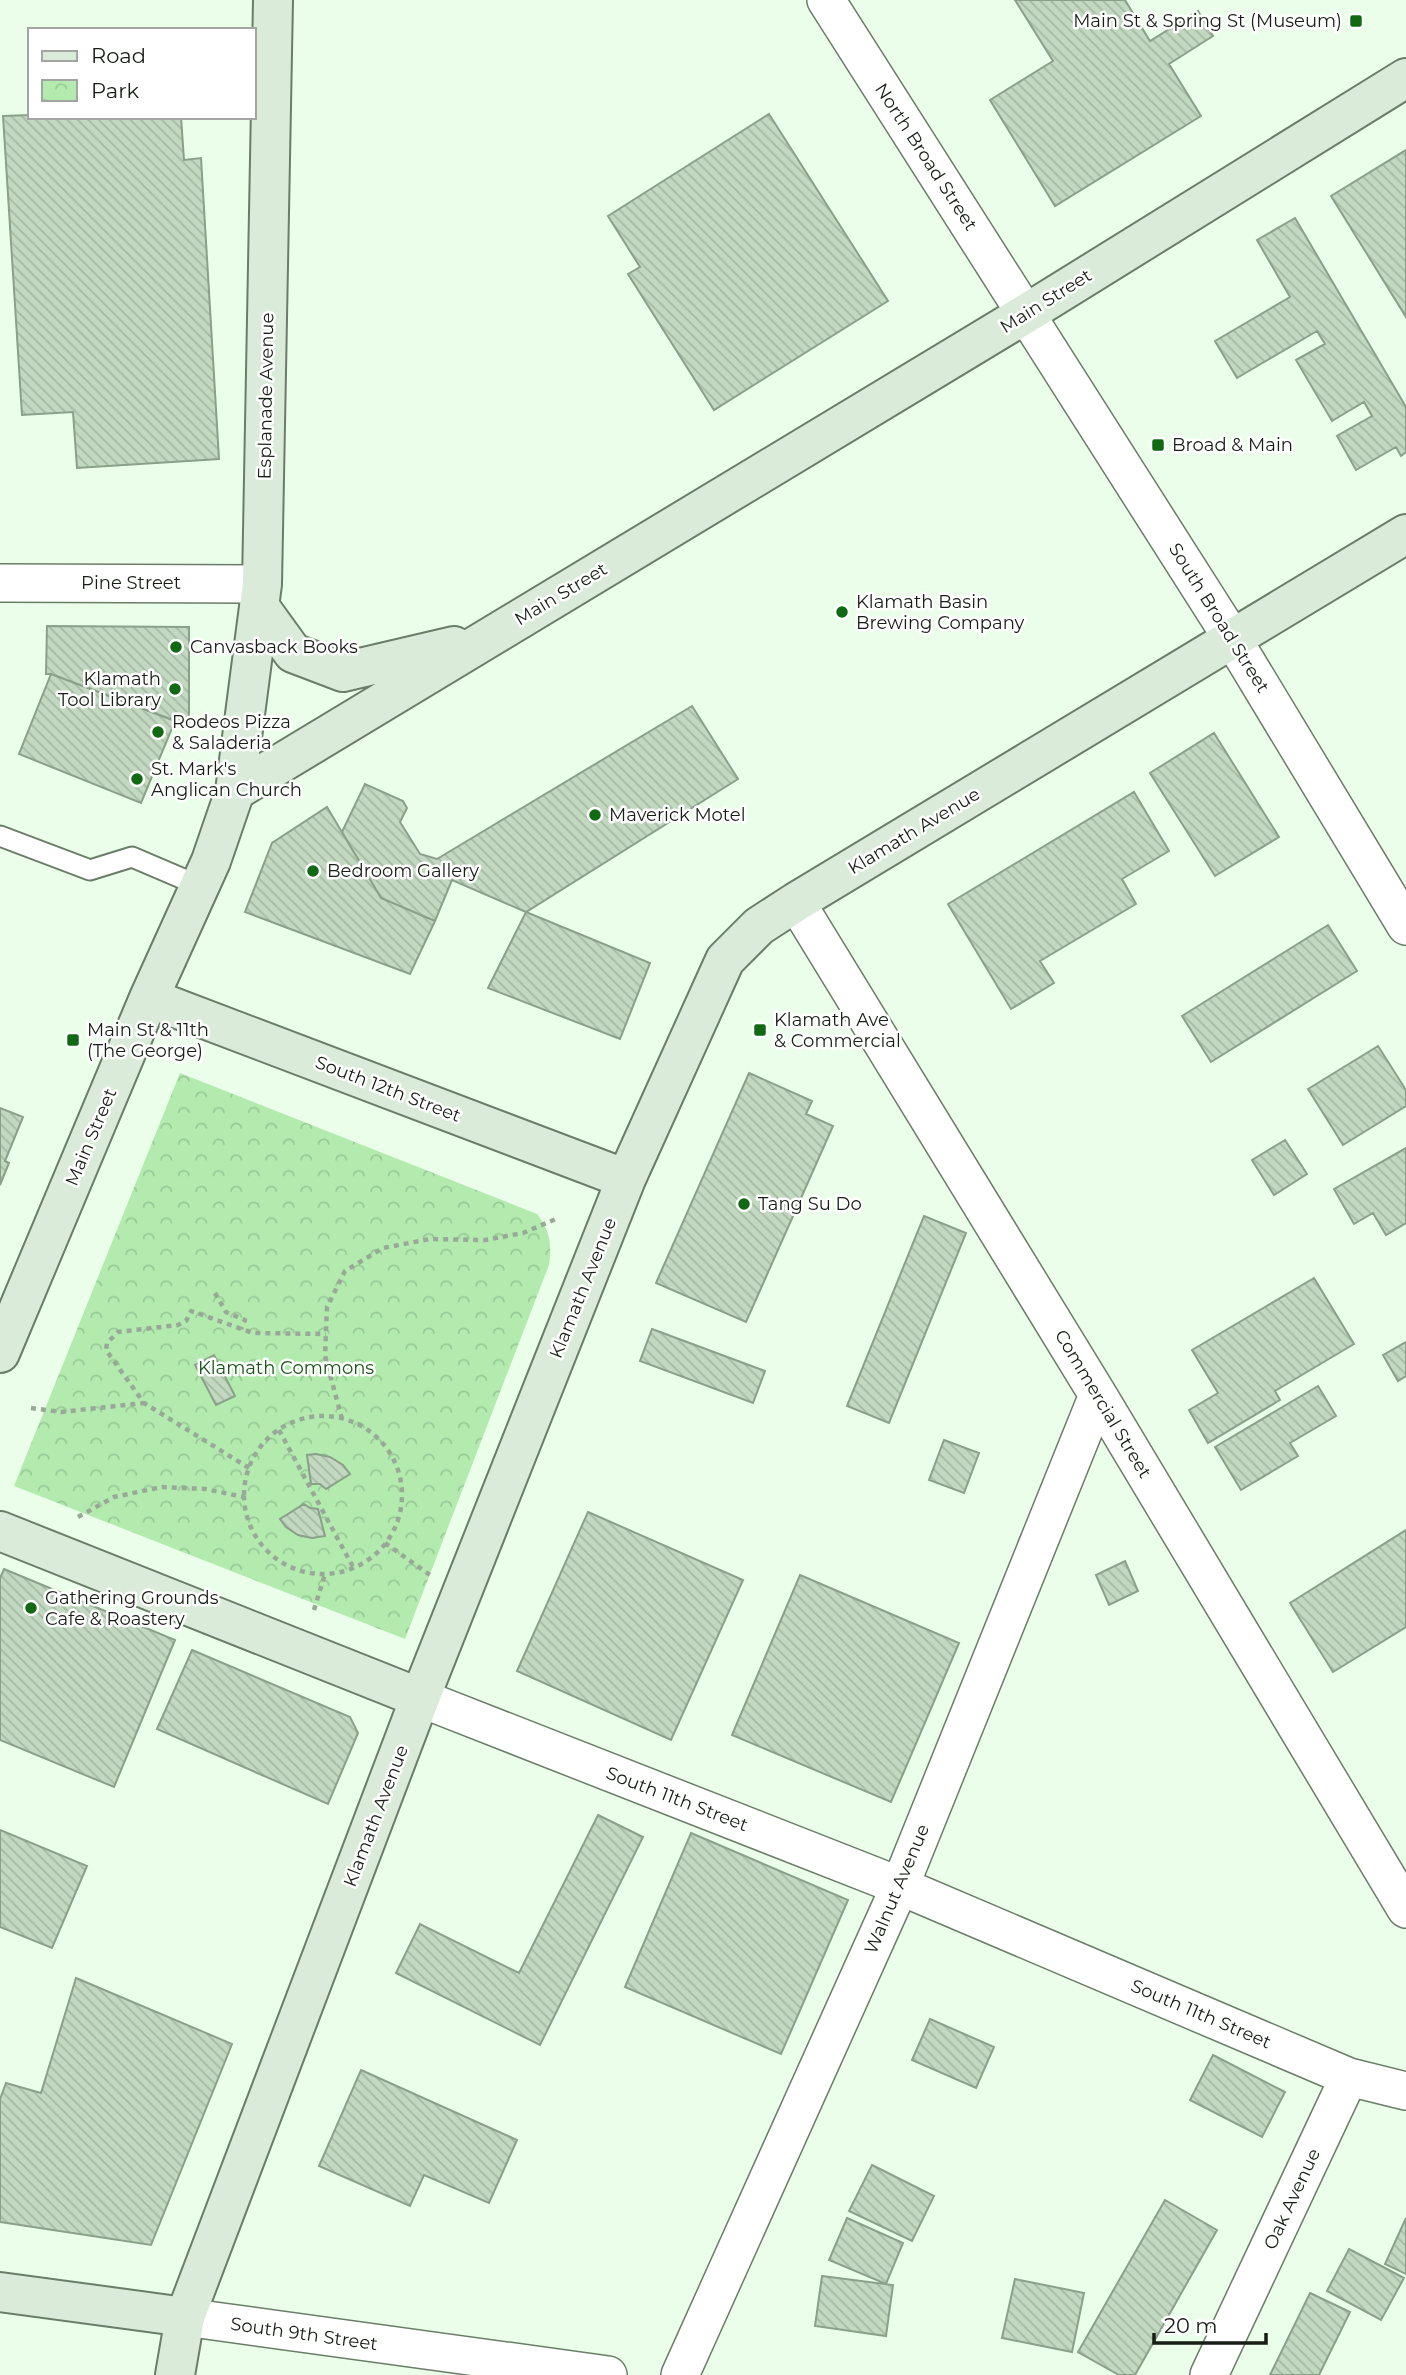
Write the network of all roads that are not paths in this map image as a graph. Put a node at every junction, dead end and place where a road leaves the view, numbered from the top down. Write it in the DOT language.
graph roads {
  1 [pos="273,0"];
  2 [pos="826,0"];
  3 [pos="1406,78"];
  4 [pos="1027,313"];
  5 [pos="1406,534"];
  6 [pos="0,583"];
  7 [pos="261,595"];
  8 [pos="492,636"];
  9 [pos="1232,638"];
  10 [pos="235,791"];
  11 [pos="0,836"];
  12 [pos="200,886"];
  13 [pos="796,902"];
  14 [pos="1406,926"];
  15 [pos="149,998"];
  16 [pos="626,1179"];
  17 [pos="0,1353"];
  18 [pos="1098,1395"];
  19 [pos="0,1531"];
  20 [pos="420,1698"];
  21 [pos="900,1886"];
  22 [pos="1406,1909"];
  23 [pos="1349,2077"];
  24 [pos="1406,2091"];
  25 [pos="0,2292"];
  26 [pos="185,2317"];
  27 [pos="175,2375"];
  28 [pos="608,2375"];
  29 [pos="680,2375"];
  30 [pos="1209,2375"];
  1 -- 7 [label="street, Esplanade Avenue"];
  2 -- 4 [label="street, North Broad Street"];
  3 -- 4 [label="street, Main Street"];
  4 -- 8 [label="street, Main Street"];
  4 -- 9 [label="street, South Broad Street"];
  5 -- 9 [label="street, Klamath Avenue"];
  6 -- 7 [label="street, Pine Street"];
  7 -- 8 [label="street"];
  7 -- 10 [label="street, Esplanade Avenue"];
  8 -- 10 [label="street, Main Street"];
  9 -- 13 [label="street, Klamath Avenue"];
  9 -- 14 [label="street, South Broad Street"];
  10 -- 12 [label="street, Main Street"];
  11 -- 12 [label="lane"];
  12 -- 15 [label="street, Main Street"];
  13 -- 16 [label="street, Klamath Avenue"];
  13 -- 18 [label="street, Commercial Street"];
  15 -- 16 [label="street, South 12th Street"];
  15 -- 17 [label="street, Main Street"];
  16 -- 20 [label="street, Klamath Avenue"];
  18 -- 21 [label="street, Walnut Avenue"];
  18 -- 22 [label="street, Commercial Street"];
  19 -- 20 [label="street, South 11th Street"];
  20 -- 21 [label="street, South 11th Street"];
  20 -- 26 [label="street, Klamath Avenue"];
  21 -- 23 [label="street, South 11th Street"];
  21 -- 29 [label="street, Walnut Avenue"];
  23 -- 24 [label="street"];
  23 -- 30 [label="street, Oak Avenue"];
  25 -- 26 [label="street, South 9th Street"];
  26 -- 27 [label="street, Klamath Avenue"];
  26 -- 28 [label="street, South 9th Street"];
}
